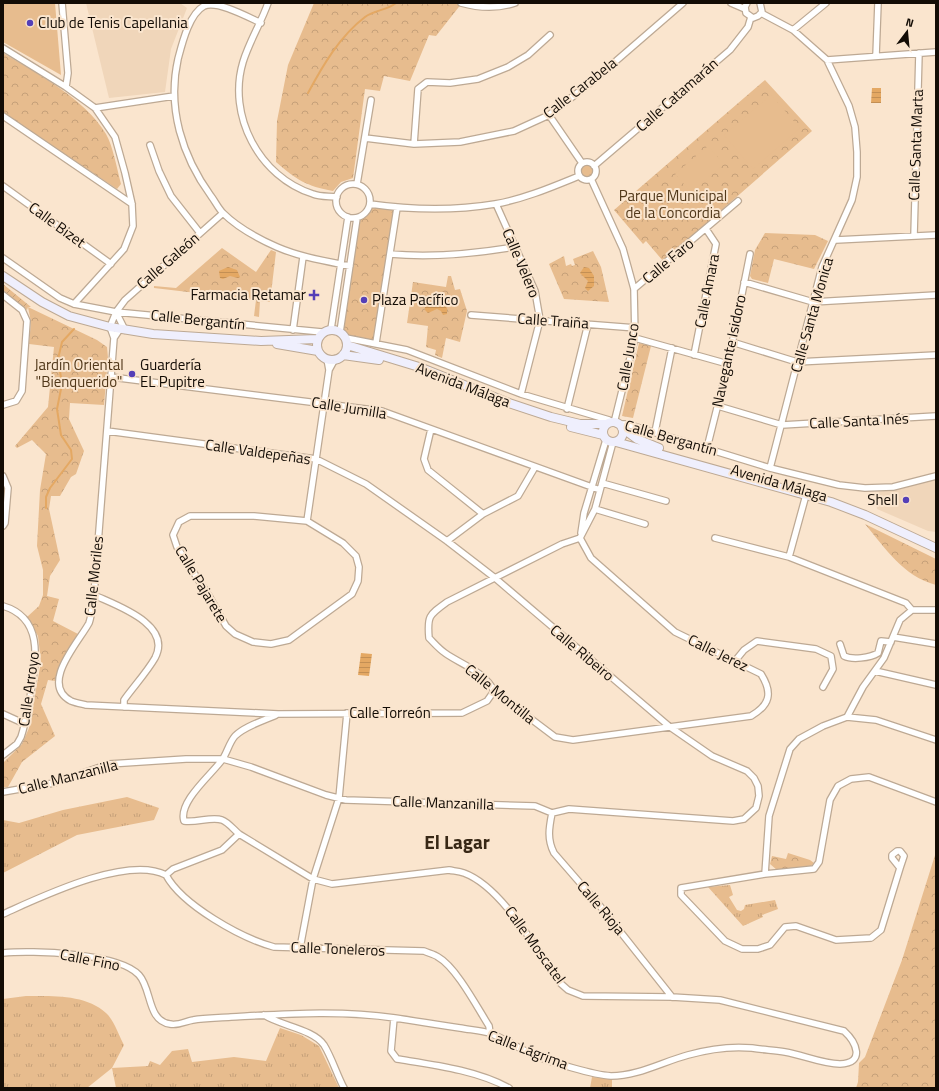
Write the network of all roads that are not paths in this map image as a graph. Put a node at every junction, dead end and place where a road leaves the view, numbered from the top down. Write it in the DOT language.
graph roads {
  1 [pos="62,3"];
  2 [pos="268,3"];
  3 [pos="461,3"];
  4 [pos="515,3"];
  5 [pos="683,3"];
  6 [pos="731,3"];
  7 [pos="761,3"];
  8 [pos="826,3"];
  9 [pos="878,3"];
  10 [pos="746,6"];
  11 [pos="761,13"];
  12 [pos="751,17"];
  13 [pos="261,23"];
  14 [pos="793,30"];
  15 [pos="550,35"];
  16 [pos="3,48"];
  17 [pos="936,52"];
  18 [pos="919,53"];
  19 [pos="876,56"];
  20 [pos="827,60"];
  21 [pos="66,87"];
  22 [pos="174,96"];
  23 [pos="371,100"];
  24 [pos="94,108"];
  25 [pos="549,115"];
  26 [pos="3,116"];
  27 [pos="364,138"];
  28 [pos="414,144"];
  29 [pos="150,145"];
  30 [pos="582,164"];
  31 [pos="594,166"];
  32 [pos="579,176"];
  33 [pos="591,179"];
  34 [pos="357,184"];
  35 [pos="3,186"];
  36 [pos="337,197"];
  37 [pos="738,201"];
  38 [pos="132,204"];
  39 [pos="370,204"];
  40 [pos="496,204"];
  41 [pos="397,208"];
  42 [pos="223,213"];
  43 [pos="348,217"];
  44 [pos="357,218"];
  45 [pos="706,229"];
  46 [pos="200,233"];
  47 [pos="936,235"];
  48 [pos="914,236"];
  49 [pos="836,240"];
  50 [pos="515,247"];
  51 [pos="390,254"];
  52 [pos="750,254"];
  53 [pos="303,257"];
  54 [pos="3,258"];
  55 [pos="111,264"];
  56 [pos="341,264"];
  57 [pos="350,266"];
  58 [pos="3,276"];
  59 [pos="744,282"];
  60 [pos="634,289"];
  61 [pos="936,295"];
  62 [pos="4,297"];
  63 [pos="813,302"];
  64 [pos="74,304"];
  65 [pos="116,312"];
  66 [pos="471,316"];
  67 [pos="540,320"];
  68 [pos="588,324"];
  69 [pos="110,327"];
  70 [pos="636,328"];
  71 [pos="122,329"];
  72 [pos="331,329"];
  73 [pos="293,330"];
  74 [pos="320,336"];
  75 [pos="114,338"];
  76 [pos="344,338"];
  77 [pos="635,338"];
  78 [pos="261,341"];
  79 [pos="732,342"];
  80 [pos="376,343"];
  81 [pos="672,348"];
  82 [pos="318,351"];
  83 [pos="343,355"];
  84 [pos="694,355"];
  85 [pos="936,356"];
  86 [pos="331,359"];
  87 [pos="797,362"];
  88 [pos="728,364"];
  89 [pos="111,377"];
  90 [pos="521,394"];
  91 [pos="324,404"];
  92 [pos="3,405"];
  93 [pos="718,406"];
  94 [pos="567,409"];
  95 [pos="936,416"];
  96 [pos="614,424"];
  97 [pos="782,425"];
  98 [pos="576,426"];
  99 [pos="431,429"];
  100 [pos="107,431"];
  101 [pos="654,432"];
  102 [pos="609,440"];
  103 [pos="707,448"];
  104 [pos="316,459"];
  105 [pos="535,467"];
  106 [pos="770,468"];
  107 [pos="3,476"];
  108 [pos="936,476"];
  109 [pos="602,483"];
  110 [pos="592,488"];
  111 [pos="600,490"];
  112 [pos="806,495"];
  113 [pos="666,501"];
  114 [pos="595,509"];
  115 [pos="483,514"];
  116 [pos="306,521"];
  117 [pos="645,524"];
  118 [pos="3,526"];
  119 [pos="580,538"];
  120 [pos="715,538"];
  121 [pos="936,540"];
  122 [pos="447,541"];
  123 [pos="936,548"];
  124 [pos="789,557"];
  125 [pos="494,578"];
  126 [pos="94,595"];
  127 [pos="3,606"];
  128 [pos="912,610"];
  129 [pos="936,610"];
  130 [pos="892,639"];
  131 [pos="840,644"];
  132 [pos="936,644"];
  133 [pos="735,662"];
  134 [pos="874,671"];
  135 [pos="936,685"];
  136 [pos="823,687"];
  137 [pos="494,690"];
  138 [pos="124,707"];
  139 [pos="347,713"];
  140 [pos="3,714"];
  141 [pos="278,714"];
  142 [pos="847,718"];
  143 [pos="25,724"];
  144 [pos="670,727"];
  145 [pos="936,740"];
  146 [pos="3,755"];
  147 [pos="223,759"];
  148 [pos="3,792"];
  149 [pos="339,798"];
  150 [pos="936,802"];
  151 [pos="552,813"];
  152 [pos="239,834"];
  153 [pos="900,868"];
  154 [pos="765,874"];
  155 [pos="166,875"];
  156 [pos="313,879"];
  157 [pos="3,914"];
  158 [pos="300,948"];
  159 [pos="3,953"];
  160 [pos="672,997"];
  161 [pos="263,1015"];
  162 [pos="394,1018"];
  163 [pos="490,1033"];
  164 [pos="856,1055"];
  165 [pos="344,1088"];
  166 [pos="509,1088"];
  1 -- 21 [label="street"];
  2 -- 13 [label="street"];
  3 -- 4 [label="street"];
  5 -- 25 [label="street, Calle Carabela"];
  6 -- 10 [label="street"];
  7 -- 11 [label="street"];
  8 -- 14 [label="street"];
  9 -- 19 [label="street"];
  10 -- 12 [label="street"];
  11 -- 12 [label="street"];
  11 -- 14 [label="street, Calle Santa Monica"];
  12 -- 31 [label="street, Calle Catamarán"];
  13 -- 22 [label="street"];
  13 -- 36 [label="street"];
  14 -- 20 [label="street, Calle Santa Monica"];
  15 -- 28 [label="street"];
  16 -- 21 [label="street"];
  17 -- 18 [label="street"];
  18 -- 19 [label="street"];
  18 -- 48 [label="street, Calle Santa Marta"];
  19 -- 20 [label="street"];
  20 -- 49 [label="street, Calle Santa Monica"];
  21 -- 24 [label="street"];
  22 -- 24 [label="street"];
  22 -- 42 [label="street"];
  23 -- 27 [label="street"];
  24 -- 38 [label="street"];
  25 -- 28 [label="street, Calle Carabela"];
  25 -- 30 [label="street"];
  26 -- 38 [label="street"];
  27 -- 28 [label="street, Calle Carabela"];
  27 -- 34 [label="street"];
  29 -- 46 [label="street"];
  30 -- 31 [label="street"];
  30 -- 32 [label="street"];
  31 -- 33 [label="street"];
  32 -- 33 [label="street"];
  32 -- 40 [label="street"];
  33 -- 60 [label="street, Calle Junco"];
  34 -- 36 [label="street"];
  34 -- 39 [label="street"];
  35 -- 55 [label="street, Calle Bizet"];
  36 -- 43 [label="street"];
  37 -- 45 [label="street, Calle Faro"];
  38 -- 55 [label="street"];
  39 -- 41 [label="street"];
  39 -- 44 [label="street"];
  40 -- 41 [label="street"];
  40 -- 50 [label="street, Calle Velero"];
  41 -- 51 [label="street"];
  42 -- 46 [label="street, Calle Galeón"];
  42 -- 53 [label="street"];
  43 -- 44 [label="street"];
  43 -- 56 [label="street"];
  44 -- 57 [label="street"];
  45 -- 60 [label="street, Calle Faro"];
  45 -- 84 [label="street, Calle Amara"];
  46 -- 65 [label="street, Calle Galeón"];
  47 -- 48 [label="street"];
  48 -- 49 [label="street"];
  49 -- 63 [label="street, Calle Santa Monica"];
  50 -- 51 [label="street"];
  50 -- 67 [label="street, Calle Velero"];
  51 -- 80 [label="street"];
  52 -- 59 [label="street, Navegante Isidoro"];
  53 -- 56 [label="street"];
  53 -- 73 [label="street"];
  54 -- 64 [label="street, Calle Bergantín"];
  55 -- 64 [label="street"];
  56 -- 57 [label="street"];
  56 -- 72 [label="street"];
  57 -- 76 [label="street"];
  58 -- 69 [label="street"];
  59 -- 63 [label="street"];
  59 -- 79 [label="street, Navegante Isidoro"];
  60 -- 70 [label="street, Calle Junco"];
  61 -- 63 [label="street"];
  62 -- 92 [label="street"];
  63 -- 87 [label="street, Calle Santa Monica"];
  64 -- 65 [label="street, Calle Bergantín"];
  65 -- 69 [label="street, Calle Galeón"];
  65 -- 71 [label="street"];
  65 -- 73 [label="street, Calle Bergantín"];
  66 -- 67 [label="street, Calle Traiña"];
  67 -- 68 [label="street, Calle Traiña"];
  67 -- 90 [label="street, Calle Velero"];
  68 -- 70 [label="street, Calle Traiña"];
  68 -- 94 [label="street"];
  69 -- 71 [label="street"];
  69 -- 75 [label="street"];
  70 -- 77 [label="street, Calle Junco"];
  71 -- 75 [label="street, Calle Moriles"];
  71 -- 78 [label="street"];
  72 -- 74 [label="street"];
  72 -- 76 [label="street"];
  73 -- 74 [label="street, Calle Bergantín"];
  74 -- 78 [label="street"];
  74 -- 82 [label="street"];
  75 -- 89 [label="street, Calle Moriles"];
  76 -- 80 [label="street, Calle Bergantín"];
  76 -- 83 [label="street"];
  76 -- 98 [label="street, Avenida Málaga"];
  77 -- 81 [label="street"];
  77 -- 96 [label="street, Calle Junco"];
  78 -- 82 [label="street"];
  79 -- 87 [label="street"];
  79 -- 88 [label="street, Navegante Isidoro"];
  80 -- 90 [label="street, Calle Bergantín"];
  81 -- 84 [label="street"];
  81 -- 101 [label="street"];
  82 -- 86 [label="street"];
  83 -- 86 [label="street"];
  83 -- 98 [label="street, Avenida Málaga"];
  84 -- 88 [label="street"];
  85 -- 87 [label="street"];
  86 -- 91 [label="street"];
  87 -- 97 [label="street, Calle Santa Monica"];
  88 -- 93 [label="street, Navegante Isidoro"];
  89 -- 91 [label="street, Calle Jumilla"];
  89 -- 100 [label="street, Calle Moriles"];
  90 -- 94 [label="street, Calle Bergantín"];
  91 -- 99 [label="street, Calle Jumilla"];
  91 -- 104 [label="street"];
  93 -- 97 [label="street, Calle Santa Inés"];
  93 -- 103 [label="street, Navegante Isidoro"];
  94 -- 96 [label="street, Calle Bergantín"];
  95 -- 97 [label="street, Calle Santa Inés"];
  96 -- 98 [label="street"];
  96 -- 101 [label="street, Calle Bergantín"];
  96 -- 102 [label="street"];
  96 -- 102 [label="street"];
  96 -- 121 [label="street, Avenida Málaga"];
  97 -- 106 [label="street, Calle Santa Monica"];
  98 -- 102 [label="street, Avenida Málaga"];
  99 -- 105 [label="street, Calle Jumilla"];
  99 -- 115 [label="street"];
  100 -- 104 [label="street, Calle Valdepeñas"];
  100 -- 126 [label="street, Calle Moriles"];
  101 -- 103 [label="street, Calle Bergantín"];
  102 -- 109 [label="street"];
  102 -- 110 [label="street"];
  102 -- 112 [label="street, Avenida Málaga"];
  103 -- 106 [label="street, Calle Bergantín"];
  104 -- 116 [label="street"];
  104 -- 122 [label="street, Calle Valdepeñas"];
  105 -- 110 [label="street, Calle Jumilla"];
  105 -- 115 [label="street"];
  106 -- 108 [label="street, Calle Bergantín"];
  107 -- 118 [label="street"];
  109 -- 111 [label="street"];
  109 -- 113 [label="street"];
  110 -- 111 [label="street, Calle Jumilla"];
  110 -- 119 [label="street"];
  111 -- 114 [label="street"];
  112 -- 123 [label="street, Avenida Málaga"];
  112 -- 124 [label="street"];
  114 -- 117 [label="street"];
  114 -- 119 [label="street"];
  115 -- 122 [label="street"];
  116 -- 116 [label="street, Calle Pajarete"];
  119 -- 125 [label="street, Calle Montilla"];
  119 -- 133 [label="street, Calle Jerez"];
  120 -- 124 [label="street"];
  122 -- 125 [label="street, Calle Valdepeñas"];
  124 -- 128 [label="street"];
  125 -- 137 [label="street, Calle Montilla"];
  125 -- 144 [label="street, Calle Ribeiro"];
  126 -- 138 [label="street"];
  126 -- 138 [label="street, Calle Moriles"];
  127 -- 143 [label="street, Calle Arroyo"];
  128 -- 129 [label="street"];
  128 -- 130 [label="street"];
  130 -- 131 [label="street"];
  130 -- 132 [label="street"];
  130 -- 134 [label="street"];
  133 -- 136 [label="street"];
  133 -- 144 [label="street, Calle Jerez"];
  134 -- 135 [label="street"];
  134 -- 142 [label="street"];
  137 -- 139 [label="street, Calle Torreón"];
  137 -- 144 [label="street, Calle Montilla"];
  138 -- 141 [label="street, Calle Moriles"];
  139 -- 141 [label="street, Calle Torreón"];
  139 -- 149 [label="street"];
  140 -- 143 [label="street"];
  141 -- 147 [label="street"];
  142 -- 145 [label="street"];
  142 -- 154 [label="street"];
  143 -- 146 [label="street, Calle Arroyo"];
  144 -- 151 [label="street"];
  147 -- 148 [label="street, Calle Manzanilla"];
  147 -- 149 [label="street, Calle Manzanilla"];
  147 -- 152 [label="street, Calle Moscatel"];
  149 -- 151 [label="street, Calle Manzanilla"];
  149 -- 156 [label="street"];
  150 -- 154 [label="street"];
  151 -- 160 [label="street, Calle Rioja"];
  152 -- 155 [label="street"];
  152 -- 156 [label="street, Calle Moscatel"];
  153 -- 154 [label="street"];
  155 -- 157 [label="street"];
  155 -- 158 [label="street, Calle Toneleros"];
  156 -- 158 [label="street"];
  156 -- 160 [label="street, Calle Moscatel"];
  158 -- 163 [label="street, Calle Toneleros"];
  159 -- 161 [label="street, Calle Fino"];
  160 -- 164 [label="street, Calle Moscatel"];
  161 -- 162 [label="street, Calle Lágrima"];
  161 -- 165 [label="street"];
  162 -- 163 [label="street, Calle Lágrima"];
  162 -- 166 [label="street"];
  163 -- 164 [label="street, Calle Lágrima"];
}
